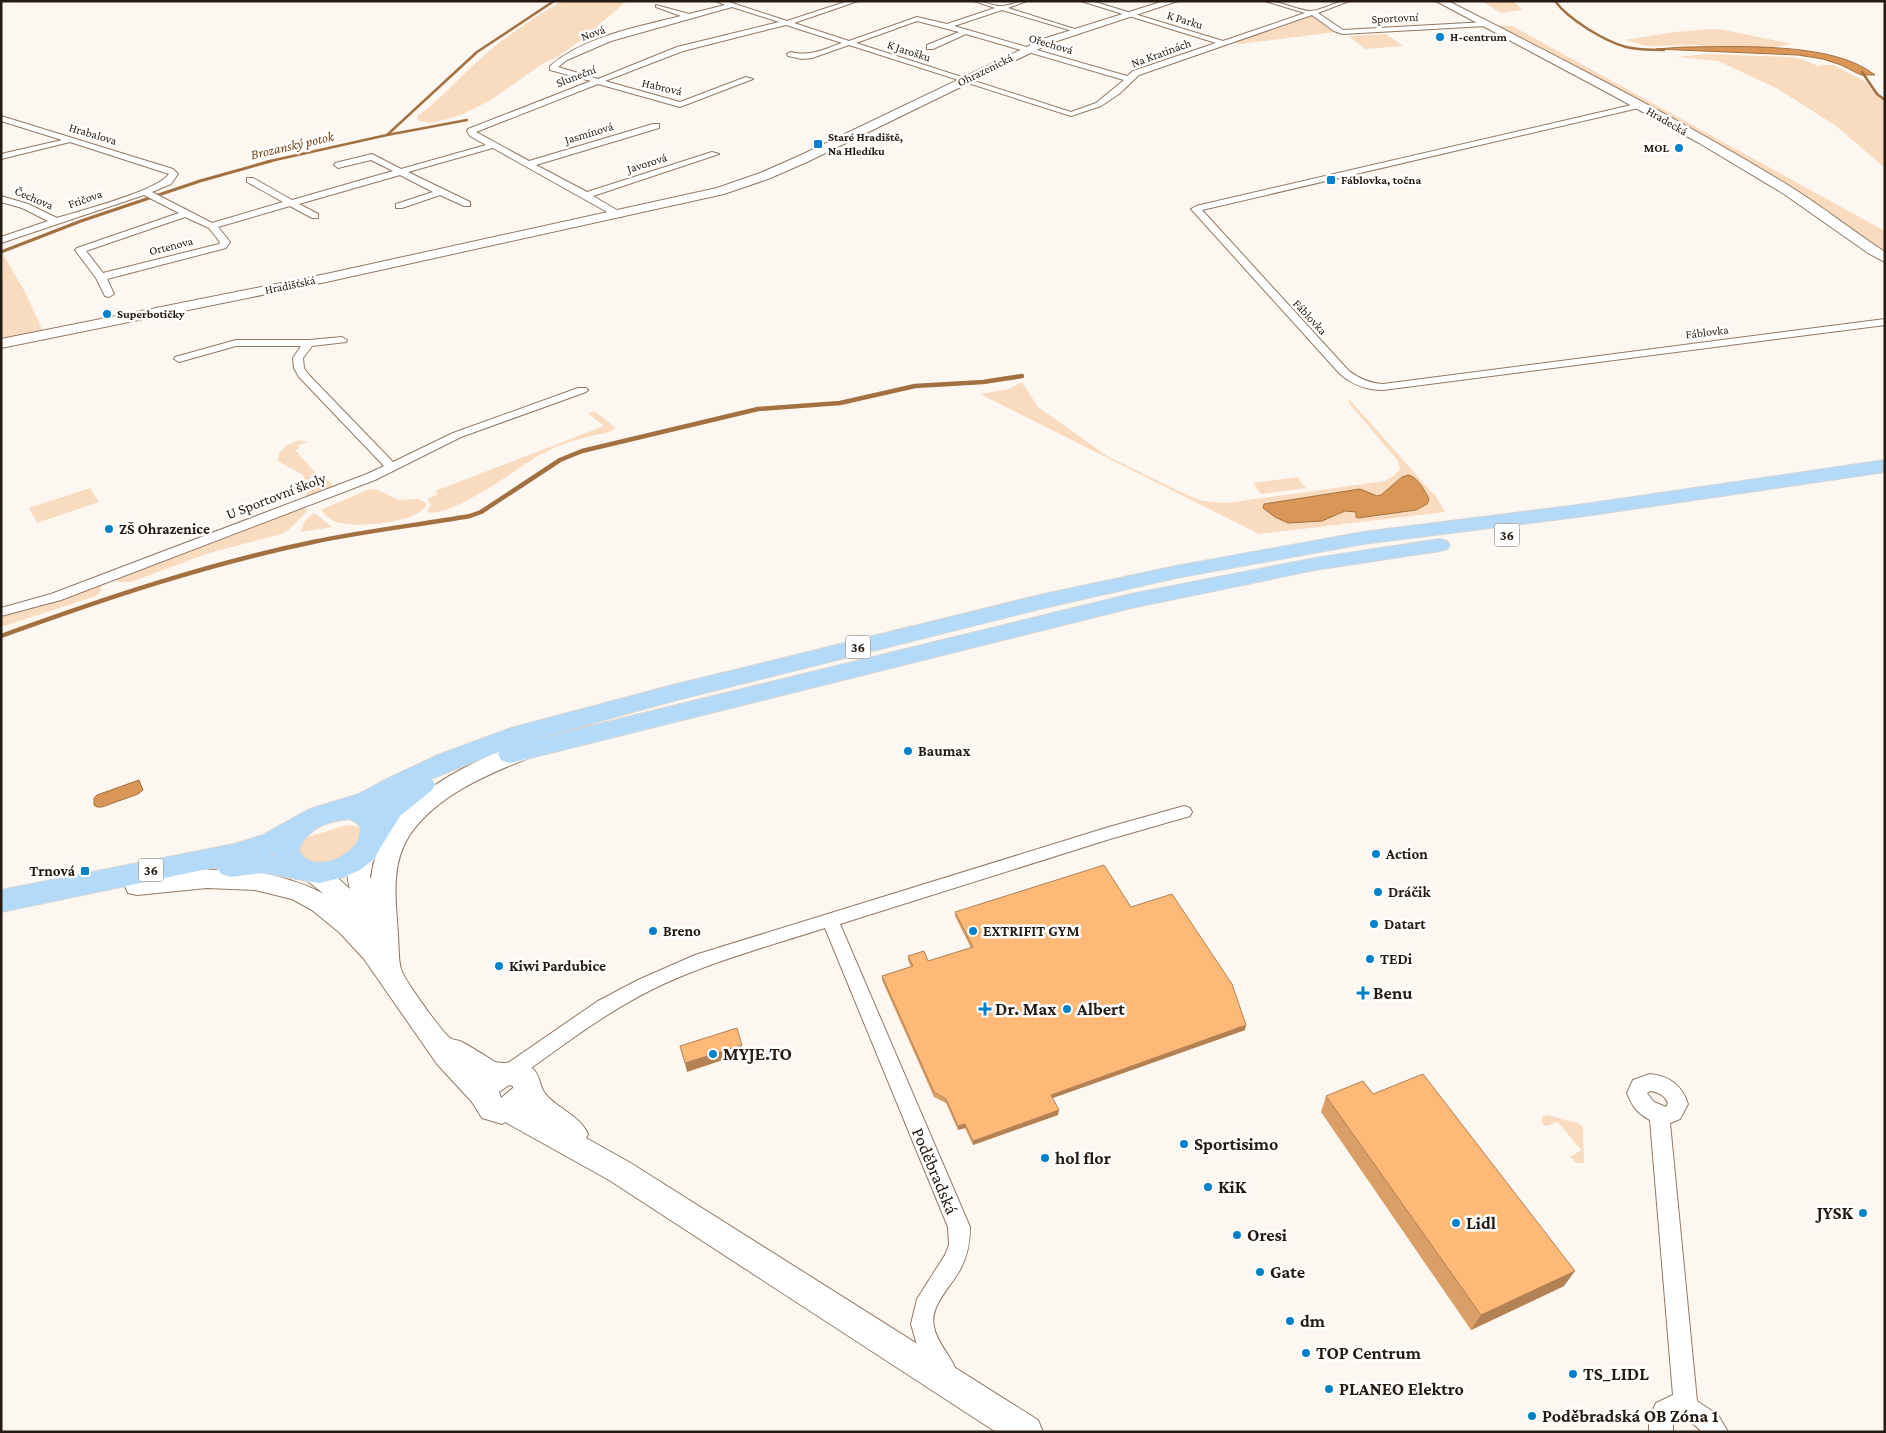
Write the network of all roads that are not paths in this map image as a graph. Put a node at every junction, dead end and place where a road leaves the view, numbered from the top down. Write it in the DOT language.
graph roads {
  1 [pos="719,1"];
  2 [pos="746,1"];
  3 [pos="855,1"];
  4 [pos="977,1"];
  5 [pos="1024,1"];
  6 [pos="1084,1"];
  7 [pos="1174,1"];
  8 [pos="1268,1"];
  9 [pos="1346,1"];
  10 [pos="1440,1"];
  11 [pos="732,5"];
  12 [pos="658,6"];
  13 [pos="1001,8"];
  14 [pos="934,13"];
  15 [pos="1311,13"];
  16 [pos="1130,15"];
  17 [pos="690,17"];
  18 [pos="917,19"];
  19 [pos="786,23"];
  20 [pos="1486,24"];
  21 [pos="947,26"];
  22 [pos="966,31"];
  23 [pos="1078,31"];
  24 [pos="848,43"];
  25 [pos="1223,43"];
  26 [pos="1030,48"];
  27 [pos="939,49"];
  28 [pos="791,54"];
  29 [pos="1130,78"];
  30 [pos="749,79"];
  31 [pos="964,80"];
  32 [pos="596,82"];
  33 [pos="1640,105"];
  34 [pos="1,118"];
  35 [pos="656,126"];
  36 [pos="71,140"];
  37 [pos="494,145"];
  38 [pos="714,154"];
  39 [pos="1,157"];
  40 [pos="529,164"];
  41 [pos="338,165"];
  42 [pos="401,172"];
  43 [pos="174,176"];
  44 [pos="250,180"];
  45 [pos="440,192"];
  46 [pos="148,194"];
  47 [pos="587,195"];
  48 [pos="1,198"];
  49 [pos="291,203"];
  50 [pos="467,204"];
  51 [pos="399,206"];
  52 [pos="185,214"];
  53 [pos="619,215"];
  54 [pos="315,216"];
  55 [pos="56,222"];
  56 [pos="212,226"];
  57 [pos="1,240"];
  58 [pos="1885,258"];
  59 [pos="101,277"];
  60 [pos="110,294"];
  61 [pos="1885,322"];
  62 [pos="342,340"];
  63 [pos="309,342"];
  64 [pos="1,344"];
  65 [pos="179,359"];
  66 [pos="582,390"];
  67 [pos="1885,466"];
  68 [pos="392,468"];
  69 [pos="1885,480"];
  70 [pos="1,612"];
  71 [pos="534,747"];
  72 [pos="340,810"];
  73 [pos="1184,812"];
  74 [pos="298,829"];
  75 [pos="374,832"];
  76 [pos="362,855"];
  77 [pos="305,870"];
  78 [pos="137,886"];
  79 [pos="1,901"];
  80 [pos="1,914"];
  81 [pos="830,920"];
  82 [pos="388,971"];
  83 [pos="509,1088"];
  84 [pos="1659,1115"];
  85 [pos="984,1405"];
  86 [pos="1686,1407"];
  87 [pos="1026,1432"];
  88 [pos="1661,1432"];
  89 [pos="1716,1432"];
  1 -- 11 [label="street, K Jarošku"];
  2 -- 11 [label="street, Nová"];
  3 -- 19 [label="street, Sluneční"];
  4 -- 13 [label="street"];
  5 -- 13 [label="street"];
  6 -- 16 [label="street, K Parku"];
  7 -- 16 [label="street, Ohrazenická"];
  8 -- 15 [label="street, Sportovní"];
  9 -- 15 [label="street, Na Kratinách"];
  10 -- 20 [label="street, Hradecká"];
  11 -- 17 [label="street, Nová"];
  11 -- 19 [label="street, K Jarošku"];
  12 -- 17 [label="street"];
  13 -- 21 [label="street"];
  13 -- 23 [label="street"];
  14 -- 18 [label="street"];
  15 -- 20 [label="street, Sportovní"];
  15 -- 25 [label="street, Na Kratinách"];
  16 -- 23 [label="street, Ohrazenická"];
  16 -- 25 [label="street, K Parku"];
  17 -- 32 [label="street, Nová"];
  18 -- 21 [label="street, Ořechová"];
  18 -- 24 [label="street"];
  19 -- 24 [label="street, K Jarošku"];
  19 -- 32 [label="street, Sluneční"];
  20 -- 33 [label="street, Hradecká"];
  21 -- 22 [label="street, Ořechová"];
  22 -- 26 [label="street, Ořechová"];
  22 -- 27 [label="street"];
  23 -- 26 [label="street, Ohrazenická"];
  24 -- 28 [label="street"];
  24 -- 31 [label="street, K Jarošku"];
  25 -- 29 [label="street, Na Kratinách"];
  26 -- 29 [label="street, Ořechová"];
  26 -- 31 [label="street, Ohrazenická"];
  29 -- 31 [label="street, Na Kratinách"];
  30 -- 32 [label="street, Habrová"];
  31 -- 53 [label="street, Ohrazenická"];
  32 -- 37 [label="street, Sluneční"];
  33 -- 58 [label="street, Hradecká"];
  33 -- 61 [label="street, Fáblovka"];
  34 -- 36 [label="street, Hrabalova"];
  35 -- 40 [label="street, Jasmínová"];
  36 -- 39 [label="street"];
  36 -- 43 [label="street, Hrabalova"];
  37 -- 40 [label="street, Sluneční"];
  37 -- 42 [label="street"];
  38 -- 47 [label="street, Javorová"];
  40 -- 47 [label="street, Sluneční"];
  41 -- 42 [label="street"];
  42 -- 45 [label="street"];
  42 -- 49 [label="street"];
  43 -- 46 [label="street, Fričova"];
  44 -- 49 [label="street"];
  45 -- 50 [label="street"];
  45 -- 51 [label="street"];
  46 -- 52 [label="street, Ortenova"];
  46 -- 55 [label="street, Fričova"];
  47 -- 53 [label="street, Sluneční"];
  48 -- 55 [label="street, Čechova"];
  49 -- 54 [label="street"];
  49 -- 56 [label="street"];
  52 -- 56 [label="street, Ortenova"];
  52 -- 59 [label="street, Ortenova"];
  53 -- 64 [label="street, Hradišťská"];
  55 -- 57 [label="street, Fričova"];
  56 -- 59 [label="street, Ortenova"];
  59 -- 60 [label="street"];
  62 -- 63 [label="street"];
  63 -- 65 [label="street"];
  63 -- 68 [label="street"];
  66 -- 68 [label="street, U Sportovní školy"];
  67 -- 72 [label="main road, 36"];
  68 -- 70 [label="street, U Sportovní školy"];
  69 -- 71 [label="main road, 36"];
  71 -- 75 [label="main road, 36"];
  71 -- 82 [label="street"];
  72 -- 74 [label="main road, 36"];
  72 -- 75 [label="main road, 36"];
  73 -- 81 [label="street"];
  74 -- 77 [label="main road, 36"];
  74 -- 79 [label="main road, 36"];
  75 -- 76 [label="main road, 36"];
  76 -- 77 [label="main road, 36"];
  76 -- 82 [label="street"];
  77 -- 78 [label="main road, 36"];
  77 -- 82 [label="street"];
  78 -- 80 [label="main road, 36"];
  78 -- 82 [label="street"];
  81 -- 83 [label="street"];
  81 -- 85 [label="street, Poděbradská"];
  82 -- 83 [label="street, Poděbradská"];
  83 -- 85 [label="street, Poděbradská"];
  84 -- 86 [label="street"];
  85 -- 87 [label="street, Poděbradská"];
  86 -- 88 [label="street"];
  86 -- 89 [label="street"];
}
